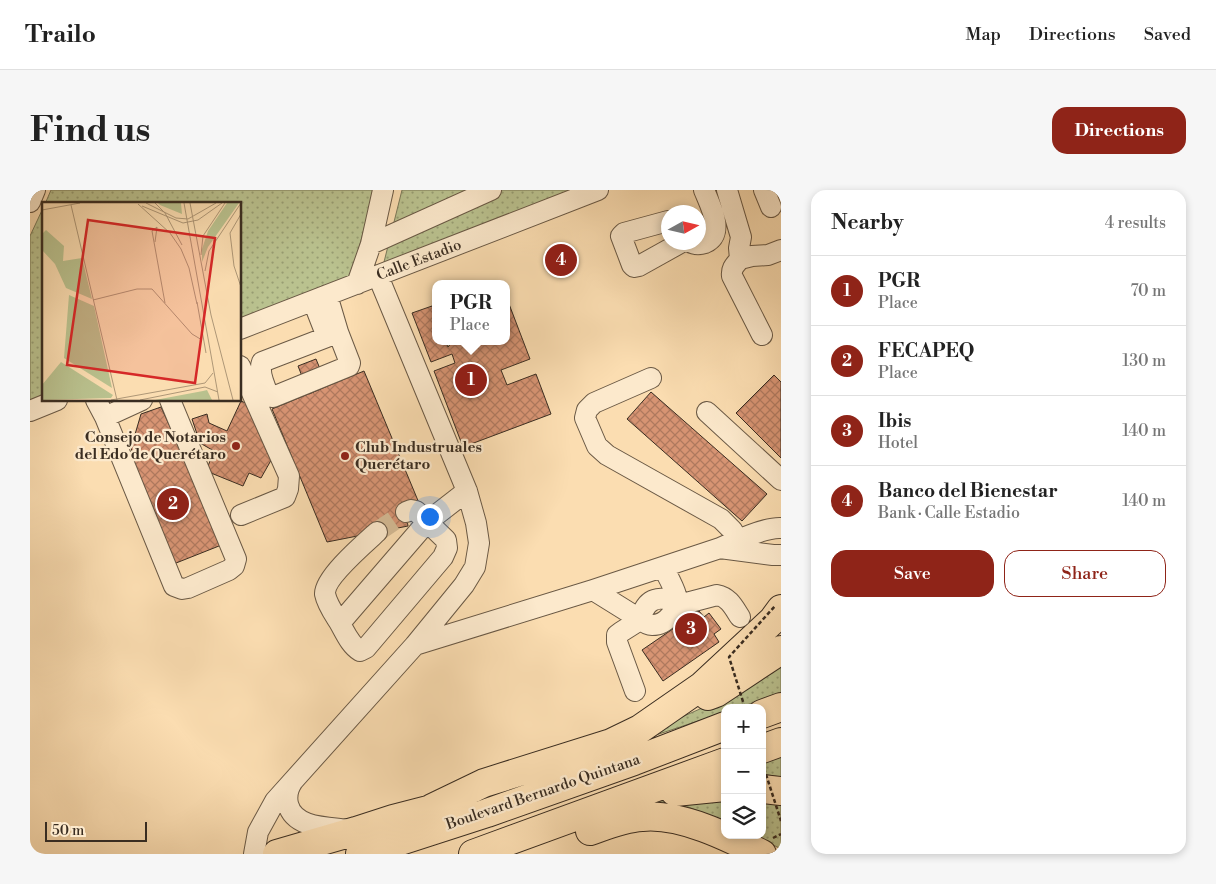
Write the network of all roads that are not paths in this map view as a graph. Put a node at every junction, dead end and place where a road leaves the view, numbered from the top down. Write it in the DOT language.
graph roads {
  1 [pos="35,190"];
  2 [pos="383,190"];
  3 [pos="491,190"];
  4 [pos="598,190"];
  5 [pos="704,190"];
  6 [pos="727,190"];
  7 [pos="30,202"];
  8 [pos="661,223"];
  9 [pos="706,243"];
  10 [pos="370,244"];
  11 [pos="668,250"];
  12 [pos="781,250"];
  13 [pos="740,259"];
  14 [pos="378,276"];
  15 [pos="357,284"];
  16 [pos="320,298"];
  17 [pos="241,329"];
  18 [pos="333,334"];
  19 [pos="762,335"];
  20 [pos="241,368"];
  21 [pos="651,378"];
  22 [pos="54,401"];
  23 [pos="137,401"];
  24 [pos="170,401"];
  25 [pos="100,409"];
  26 [pos="30,410"];
  27 [pos="707,412"];
  28 [pos="781,480"];
  29 [pos="467,491"];
  30 [pos="406,512"];
  31 [pos="240,516"];
  32 [pos="427,522"];
  33 [pos="781,528"];
  34 [pos="377,532"];
  35 [pos="738,540"];
  36 [pos="720,548"];
  37 [pos="781,555"];
  38 [pos="663,567"];
  39 [pos="592,590"];
  40 [pos="676,603"];
  41 [pos="778,607"];
  42 [pos="740,617"];
  43 [pos="640,620"];
  44 [pos="340,623"];
  45 [pos="415,645"];
  46 [pos="781,650"];
  47 [pos="635,691"];
  48 [pos="781,707"];
  49 [pos="665,712"];
  50 [pos="766,713"];
  51 [pos="721,728"];
  52 [pos="781,742"];
  53 [pos="766,747"];
  54 [pos="634,761"];
  55 [pos="721,763"];
  56 [pos="295,778"];
  57 [pos="721,787"];
  58 [pos="766,789"];
  59 [pos="781,790"];
  60 [pos="626,799"];
  61 [pos="432,808"];
  62 [pos="358,843"];
  63 [pos="254,854"];
  64 [pos="277,854"];
  65 [pos="473,854"];
  66 [pos="526,854"];
  67 [pos="762,854"];
  1 -- 7 [label="street"];
  2 -- 10 [label="street"];
  3 -- 10 [label="street"];
  4 -- 14 [label="street, Calle Estadio"];
  5 -- 9 [label="street"];
  6 -- 13 [label="street"];
  8 -- 11 [label="street"];
  10 -- 15 [label="street"];
  12 -- 13 [label="street"];
  13 -- 19 [label="street"];
  14 -- 15 [label="street, Calle Estadio"];
  14 -- 29 [label="street"];
  15 -- 16 [label="street, Calle Estadio"];
  16 -- 17 [label="street, Calle Estadio"];
  16 -- 18 [label="street"];
  20 -- 31 [label="street"];
  21 -- 35 [label="street"];
  22 -- 26 [label="street"];
  23 -- 25 [label="street"];
  24 -- 25 [label="street"];
  27 -- 28 [label="street"];
  29 -- 32 [label="street"];
  29 -- 45 [label="street"];
  30 -- 32 [label="street"];
  32 -- 44 [label="street"];
  32 -- 44 [label="street"];
  33 -- 35 [label="street"];
  34 -- 44 [label="street"];
  35 -- 36 [label="street"];
  36 -- 37 [label="street"];
  36 -- 38 [label="street"];
  38 -- 39 [label="street"];
  38 -- 40 [label="street"];
  39 -- 43 [label="street"];
  39 -- 45 [label="street"];
  40 -- 42 [label="street"];
  40 -- 43 [label="street"];
  41 -- 49 [label="highway"];
  43 -- 47 [label="street"];
  45 -- 56 [label="street"];
  46 -- 49 [label="highway"];
  48 -- 50 [label="highway"];
  49 -- 61 [label="highway"];
  51 -- 54 [label="highway, Boulevard Bernardo Quintana"];
  52 -- 53 [label="highway"];
  54 -- 61 [label="highway"];
  54 -- 62 [label="highway, Boulevard Bernardo Quintana"];
  55 -- 60 [label="highway"];
  56 -- 62 [label="street"];
  56 -- 63 [label="street"];
  57 -- 60 [label="highway"];
  58 -- 59 [label="highway"];
  60 -- 65 [label="highway"];
  61 -- 62 [label="highway"];
  62 -- 64 [label="highway"];
  66 -- 67 [label="highway"];
}
